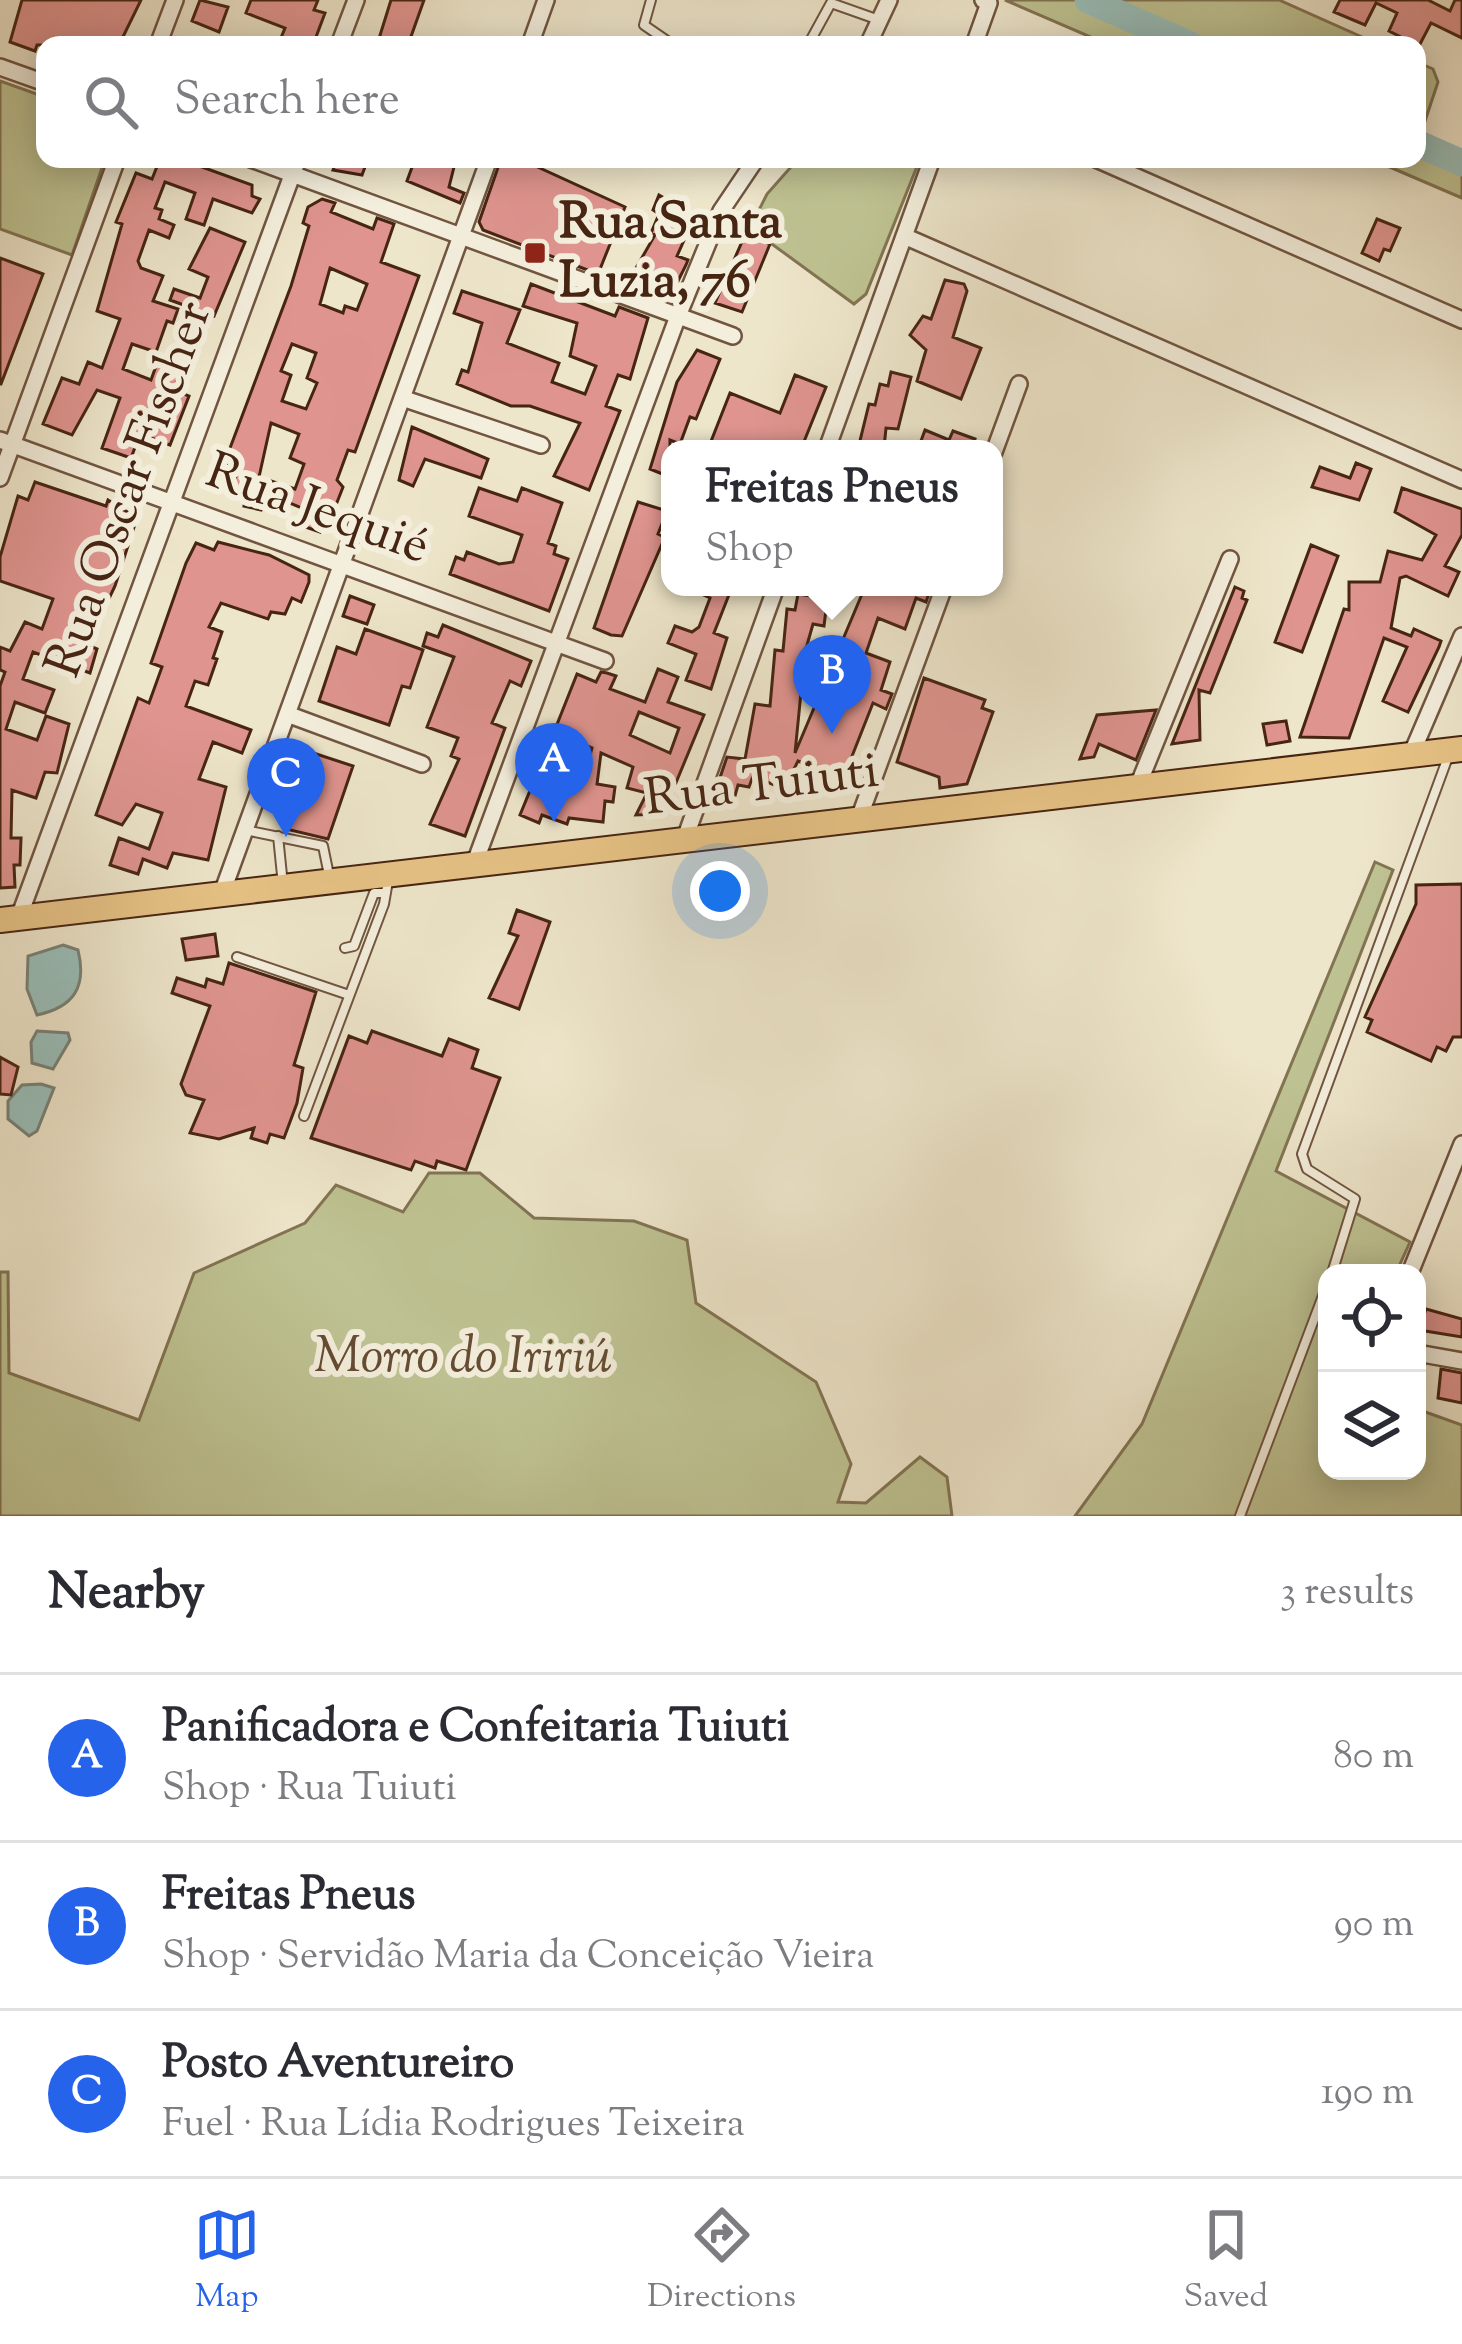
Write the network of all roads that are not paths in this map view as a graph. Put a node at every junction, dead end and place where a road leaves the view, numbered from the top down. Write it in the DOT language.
graph roads {
  1 [pos="175,0"];
  2 [pos="356,0"];
  3 [pos="546,0"];
  4 [pos="651,0"];
  5 [pos="889,0"];
  6 [pos="834,1"];
  7 [pos="986,1"];
  8 [pos="880,21"];
  9 [pos="161,36"];
  10 [pos="342,36"];
  11 [pos="533,36"];
  12 [pos="660,36"];
  13 [pos="812,36"];
  14 [pos="872,36"];
  15 [pos="976,36"];
  16 [pos="0,67"];
  17 [pos="36,80"];
  18 [pos="113,168"];
  19 [pos="294,168"];
  20 [pos="300,168"];
  21 [pos="486,168"];
  22 [pos="750,168"];
  23 [pos="929,168"];
  24 [pos="1116,168"];
  25 [pos="460,236"];
  26 [pos="904,236"];
  27 [pos="678,316"];
  28 [pos="1462,320"];
  29 [pos="733,336"];
  30 [pos="1019,384"];
  31 [pos="402,398"];
  32 [pos="830,440"];
  33 [pos="998,440"];
  34 [pos="6,442"];
  35 [pos="541,445"];
  36 [pos="0,478"];
  37 [pos="1462,480"];
  38 [pos="172,502"];
  39 [pos="1230,559"];
  40 [pos="341,564"];
  41 [pos="773,596"];
  42 [pos="941,596"];
  43 [pos="1462,636"];
  44 [pos="555,643"];
  45 [pos="605,661"];
  46 [pos="287,714"];
  47 [pos="1456,749"];
  48 [pos="1412,755"];
  49 [pos="422,764"];
  50 [pos="1137,788"];
  51 [pos="858,821"];
  52 [pos="245,830"];
  53 [pos="278,836"];
  54 [pos="684,841"];
  55 [pos="474,865"];
  56 [pos="331,881"];
  57 [pos="387,884"];
  58 [pos="283,886"];
  59 [pos="222,893"];
  60 [pos="10,918"];
  61 [pos="345,948"];
  62 [pos="237,957"];
  63 [pos="349,994"];
  64 [pos="304,1116"];
  65 [pos="1462,1144"];
  66 [pos="1334,1264"];
  67 [pos="1414,1264"];
  68 [pos="1318,1309"];
  69 [pos="1426,1355"];
  70 [pos="1462,1361"];
  71 [pos="1240,1516"];
  1 -- 9 [label="street"];
  2 -- 10 [label="street"];
  3 -- 11 [label="street"];
  4 -- 12 [label="lane"];
  5 -- 8 [label="street"];
  6 -- 8 [label="lane"];
  6 -- 13 [label="lane"];
  7 -- 15 [label="street"];
  8 -- 14 [label="street"];
  16 -- 17 [label="street"];
  18 -- 34 [label="street"];
  19 -- 38 [label="street, Rua Oscar Fischer"];
  20 -- 25 [label="street"];
  21 -- 25 [label="street"];
  22 -- 27 [label="street"];
  23 -- 26 [label="street"];
  24 -- 28 [label="street"];
  25 -- 27 [label="street"];
  25 -- 31 [label="street"];
  26 -- 32 [label="street"];
  26 -- 37 [label="street"];
  27 -- 29 [label="street"];
  27 -- 44 [label="street"];
  30 -- 33 [label="street"];
  31 -- 35 [label="street"];
  31 -- 40 [label="street"];
  34 -- 36 [label="street"];
  34 -- 38 [label="street, Rua Jequié"];
  38 -- 40 [label="street, Rua Jequié"];
  38 -- 60 [label="street, Rua Oscar Fischer"];
  39 -- 50 [label="street"];
  40 -- 44 [label="street, Rua Jequié"];
  40 -- 46 [label="street"];
  41 -- 54 [label="street"];
  42 -- 51 [label="street"];
  43 -- 48 [label="street"];
  44 -- 45 [label="street, Rua Jequié"];
  44 -- 55 [label="street"];
  46 -- 49 [label="street"];
  46 -- 52 [label="street"];
  47 -- 48 [label="main road, Rua Tuiuti"];
  47 -- 66 [label="lane"];
  48 -- 50 [label="main road, Rua Tuiuti"];
  50 -- 51 [label="main road, Rua Tuiuti"];
  51 -- 54 [label="main road, Rua Tuiuti"];
  52 -- 53 [label="lane"];
  52 -- 59 [label="street"];
  53 -- 56 [label="lane"];
  53 -- 58 [label="lane"];
  54 -- 55 [label="main road, Rua Tuiuti"];
  55 -- 57 [label="main road, Rua Tuiuti"];
  56 -- 57 [label="main road, Rua Tuiuti"];
  56 -- 58 [label="main road, Rua Tuiuti"];
  57 -- 61 [label="lane"];
  57 -- 63 [label="lane"];
  58 -- 59 [label="main road, Rua Tuiuti"];
  59 -- 60 [label="main road, Rua Tuiuti"];
  62 -- 63 [label="lane"];
  63 -- 64 [label="lane"];
  65 -- 67 [label="street"];
  68 -- 71 [label="lane"];
  69 -- 70 [label="street"];
}
